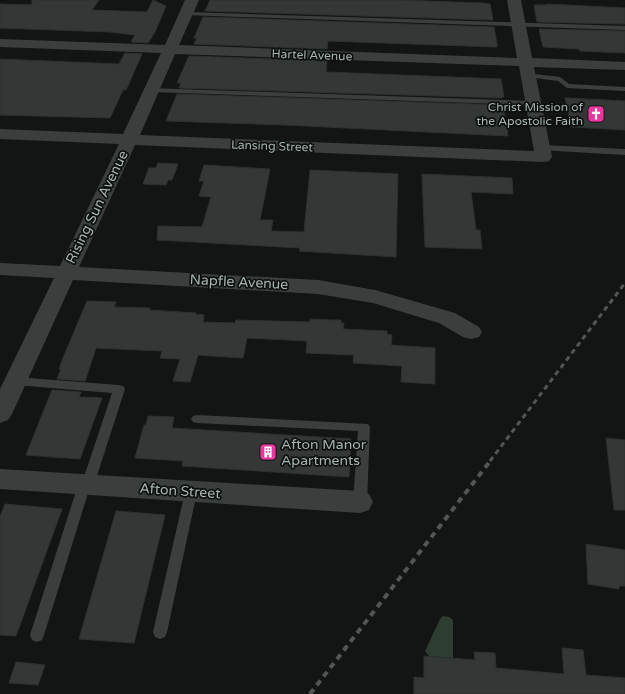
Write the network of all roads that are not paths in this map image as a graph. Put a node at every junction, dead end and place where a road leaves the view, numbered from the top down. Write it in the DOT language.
graph roads {
  1 [pos="514,0"];
  2 [pos="189,7"];
  3 [pos="518,24"];
  4 [pos="625,28"];
  5 [pos="0,43"];
  6 [pos="170,50"];
  7 [pos="625,66"];
  8 [pos="526,69"];
  9 [pos="625,89"];
  10 [pos="151,90"];
  11 [pos="533,103"];
  12 [pos="0,134"];
  13 [pos="129,140"];
  14 [pos="625,152"];
  15 [pos="542,153"];
  16 [pos="0,269"];
  17 [pos="66,272"];
  18 [pos="471,332"];
  19 [pos="16,381"];
  20 [pos="0,414"];
  21 [pos="196,419"];
  22 [pos="0,479"];
  23 [pos="86,485"];
  24 [pos="191,492"];
  25 [pos="360,502"];
  26 [pos="160,632"];
  27 [pos="37,635"];
  1 -- 3 [label="street"];
  2 -- 3 [label="lane"];
  2 -- 6 [label="street, Rising Sun Avenue"];
  3 -- 4 [label="lane"];
  3 -- 8 [label="street"];
  5 -- 6 [label="street, Hartel Avenue"];
  6 -- 8 [label="street, Hartel Avenue"];
  6 -- 10 [label="street, Rising Sun Avenue"];
  7 -- 8 [label="street, Hartel Avenue"];
  8 -- 9 [label="lane"];
  8 -- 11 [label="street"];
  10 -- 11 [label="lane"];
  10 -- 13 [label="street, Rising Sun Avenue"];
  11 -- 15 [label="street"];
  12 -- 13 [label="street, Lansing Street"];
  13 -- 15 [label="street, Lansing Street"];
  13 -- 17 [label="street, Rising Sun Avenue"];
  14 -- 15 [label="lane"];
  16 -- 17 [label="street, Napfle Avenue"];
  17 -- 18 [label="street, Napfle Avenue"];
  17 -- 19 [label="street, Rising Sun Avenue"];
  19 -- 20 [label="street, Rising Sun Avenue"];
  19 -- 23 [label="lane"];
  21 -- 25 [label="lane"];
  22 -- 23 [label="street, Afton Street"];
  23 -- 24 [label="street, Afton Street"];
  23 -- 27 [label="lane"];
  24 -- 25 [label="street, Afton Street"];
  24 -- 26 [label="lane"];
}
